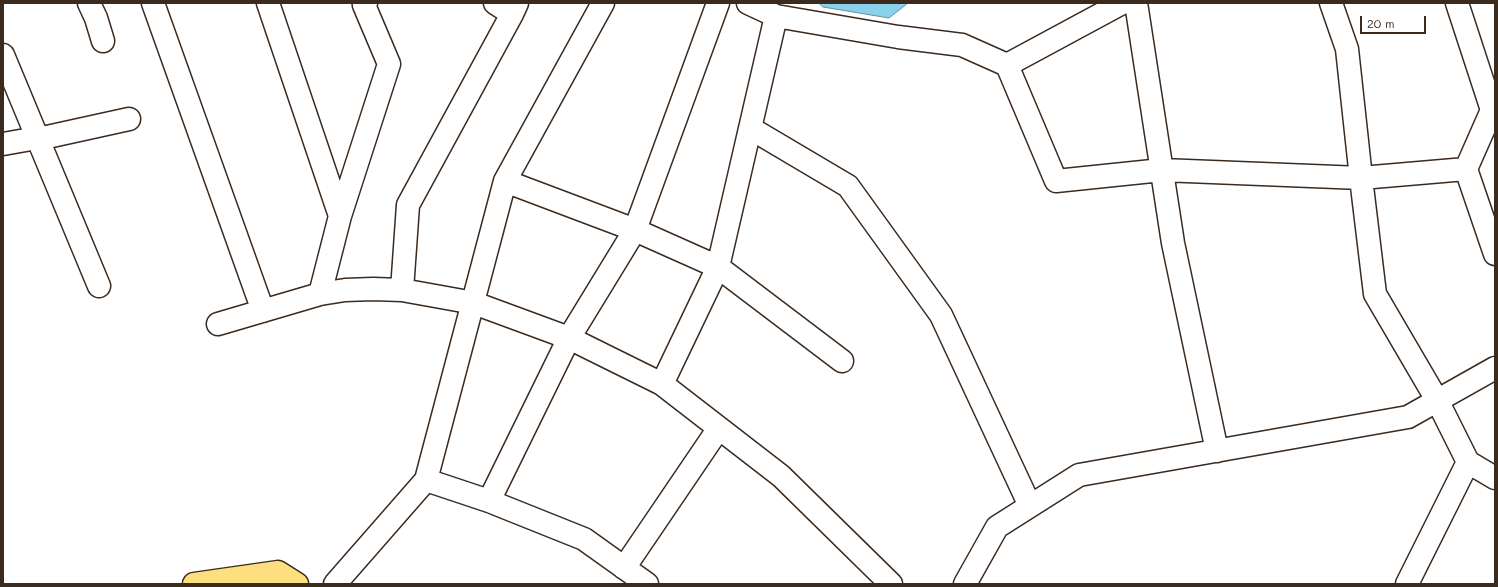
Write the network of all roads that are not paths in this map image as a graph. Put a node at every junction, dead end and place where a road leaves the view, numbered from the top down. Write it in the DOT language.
graph roads {
  1 [pos="89,3"];
  2 [pos="153,3"];
  3 [pos="268,3"];
  4 [pos="366,3"];
  5 [pos="603,3"];
  6 [pos="718,3"];
  7 [pos="748,3"];
  8 [pos="1122,3"];
  9 [pos="1136,3"];
  10 [pos="1331,3"];
  11 [pos="1457,3"];
  12 [pos="508,7"];
  13 [pos="776,16"];
  14 [pos="103,41"];
  15 [pos="3,55"];
  16 [pos="1007,65"];
  17 [pos="129,119"];
  18 [pos="750,128"];
  19 [pos="38,139"];
  20 [pos="3,144"];
  21 [pos="1466,169"];
  22 [pos="1162,170"];
  23 [pos="1361,178"];
  24 [pos="506,181"];
  25 [pos="340,216"];
  26 [pos="635,230"];
  27 [pos="1495,254"];
  28 [pos="718,267"];
  29 [pos="99,286"];
  30 [pos="402,290"];
  31 [pos="320,294"];
  32 [pos="474,303"];
  33 [pos="263,311"];
  34 [pos="218,324"];
  35 [pos="569,338"];
  36 [pos="842,361"];
  37 [pos="1495,368"];
  38 [pos="662,384"];
  39 [pos="1437,400"];
  40 [pos="719,428"];
  41 [pos="1217,451"];
  42 [pos="1468,462"];
  43 [pos="1495,478"];
  44 [pos="426,480"];
  45 [pos="489,501"];
  46 [pos="1030,506"];
  47 [pos="624,568"];
  48 [pos="288,582"];
  49 [pos="194,584"];
  50 [pos="335,584"];
  51 [pos="647,584"];
  52 [pos="891,584"];
  53 [pos="966,584"];
  54 [pos="1407,584"];
  1 -- 14 [label="street"];
  2 -- 33 [label="street"];
  3 -- 25 [label="street"];
  4 -- 25 [label="street"];
  5 -- 24 [label="street"];
  6 -- 26 [label="street"];
  7 -- 13 [label="street"];
  8 -- 16 [label="street"];
  9 -- 22 [label="street"];
  10 -- 23 [label="street"];
  11 -- 21 [label="street"];
  12 -- 30 [label="street"];
  13 -- 16 [label="street"];
  13 -- 18 [label="street"];
  15 -- 19 [label="street"];
  16 -- 22 [label="street"];
  17 -- 19 [label="street"];
  18 -- 28 [label="street"];
  18 -- 46 [label="street"];
  19 -- 20 [label="street"];
  19 -- 29 [label="street"];
  21 -- 23 [label="street"];
  21 -- 27 [label="street"];
  22 -- 23 [label="street"];
  22 -- 41 [label="street"];
  23 -- 39 [label="street"];
  24 -- 26 [label="street"];
  24 -- 32 [label="street"];
  25 -- 31 [label="street"];
  26 -- 28 [label="street"];
  26 -- 35 [label="street"];
  28 -- 36 [label="street"];
  28 -- 38 [label="street"];
  30 -- 31 [label="street"];
  30 -- 32 [label="street"];
  31 -- 33 [label="street"];
  32 -- 35 [label="street"];
  32 -- 44 [label="street"];
  33 -- 34 [label="street"];
  35 -- 38 [label="street"];
  35 -- 45 [label="street"];
  37 -- 39 [label="street"];
  38 -- 40 [label="street"];
  39 -- 41 [label="street"];
  39 -- 42 [label="street"];
  40 -- 47 [label="street"];
  40 -- 52 [label="street"];
  41 -- 46 [label="street"];
  42 -- 43 [label="street"];
  42 -- 54 [label="street"];
  44 -- 45 [label="street"];
  44 -- 50 [label="street"];
  45 -- 47 [label="street"];
  46 -- 53 [label="street"];
  47 -- 51 [label="street"];
  48 -- 49 [label="main road"];
}
